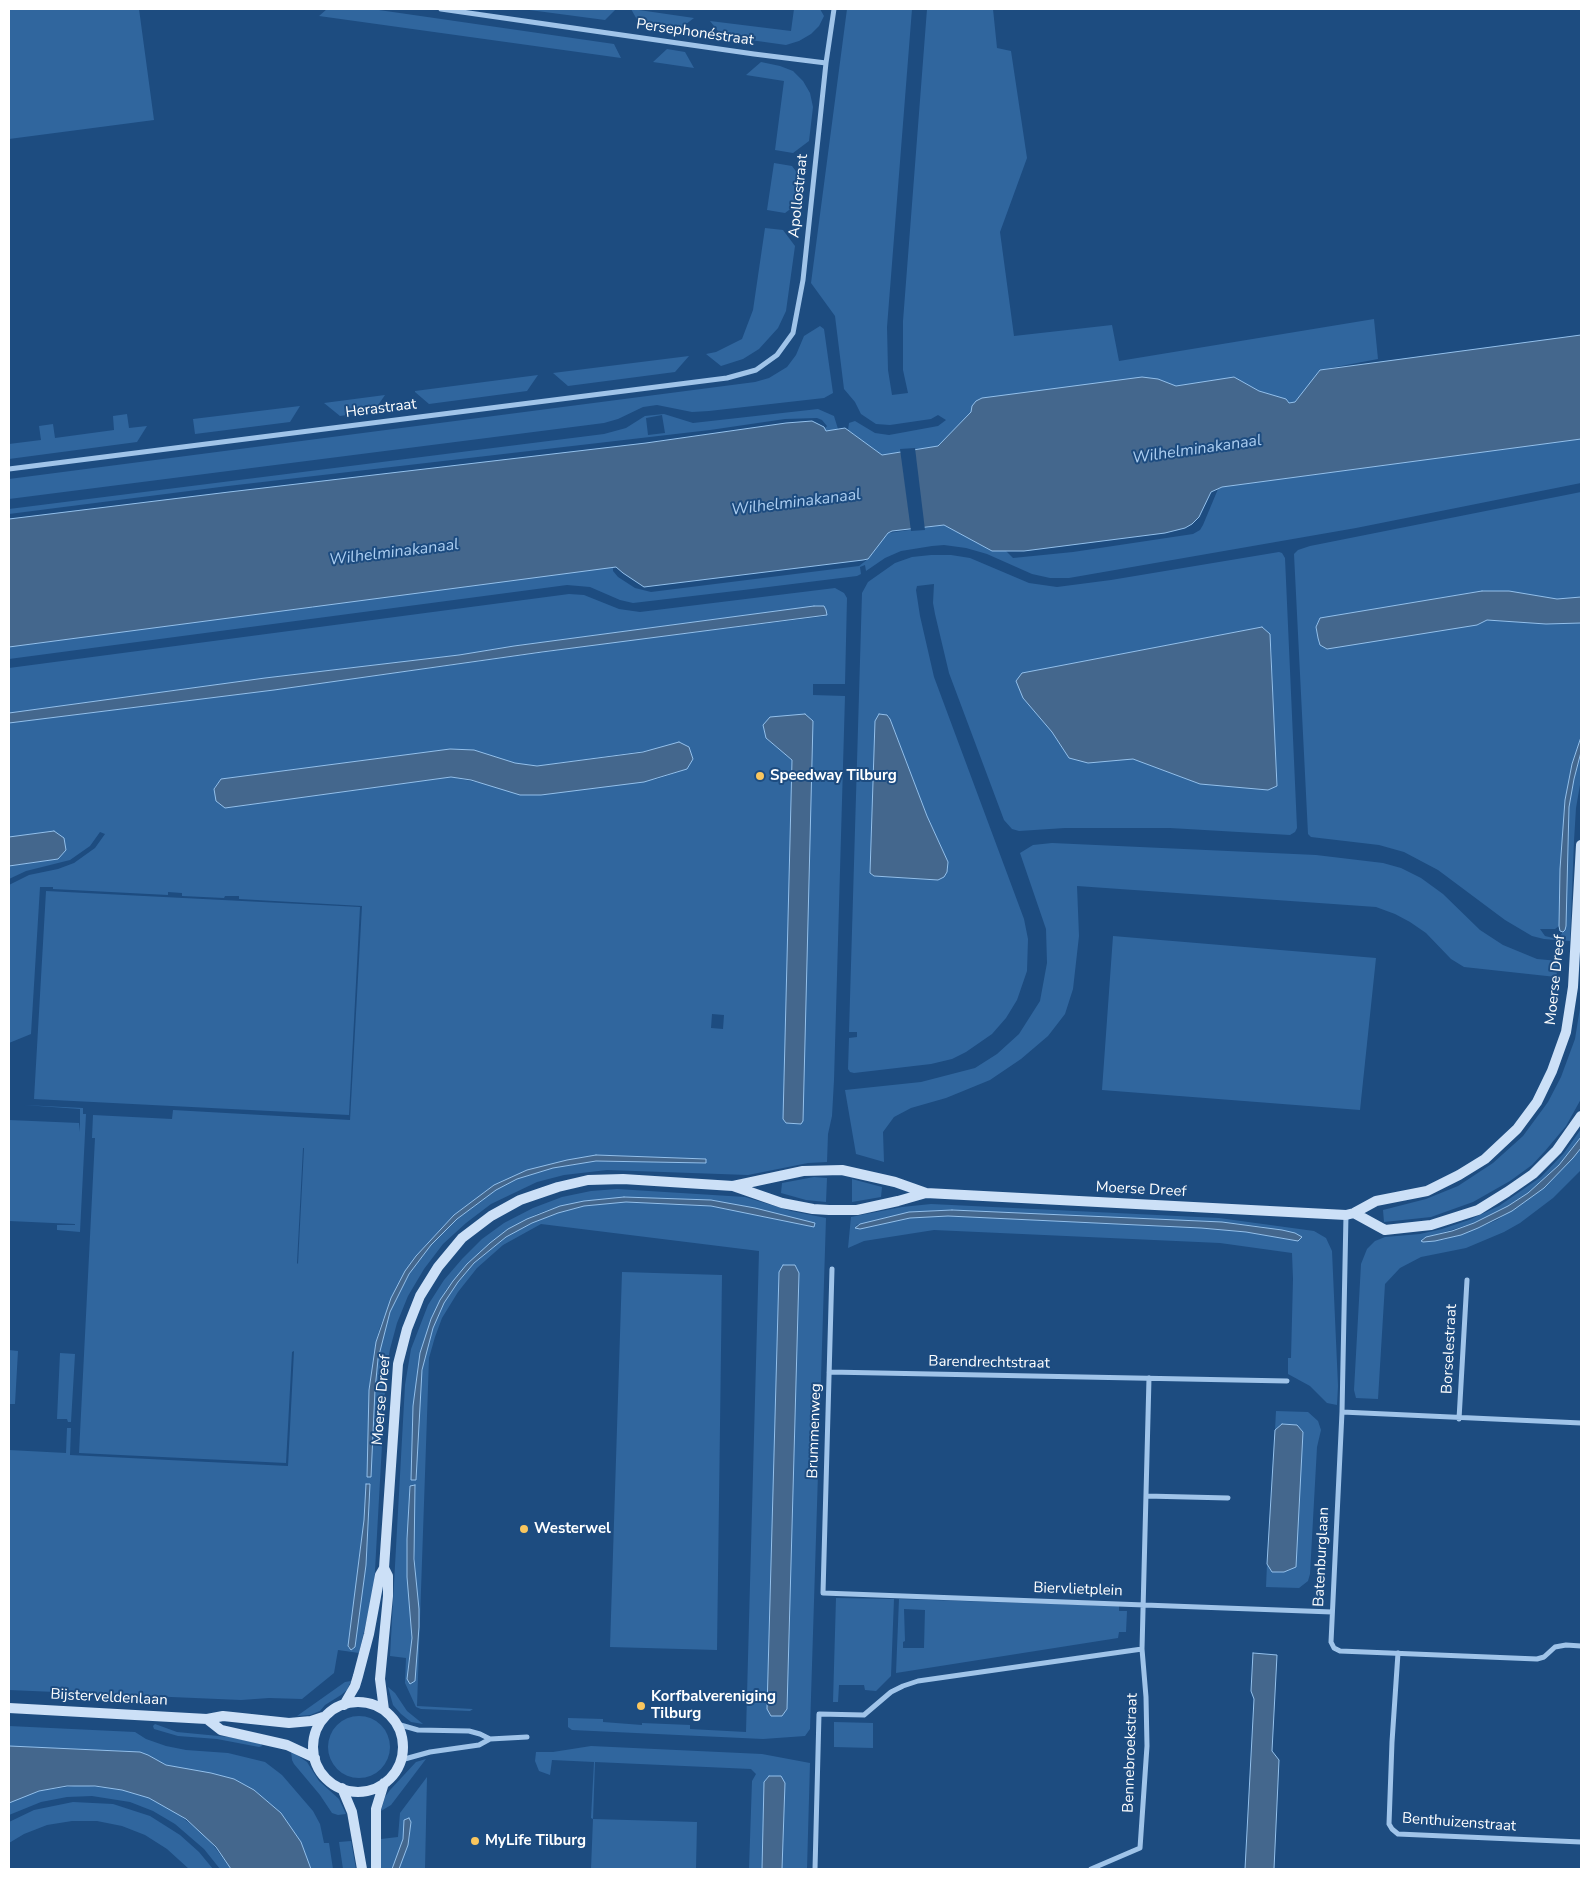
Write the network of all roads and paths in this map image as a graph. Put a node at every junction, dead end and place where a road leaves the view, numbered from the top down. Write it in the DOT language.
graph roads {
  1 [pos="441,9"];
  2 [pos="834,9"];
  3 [pos="826,63"];
  4 [pos="756,370"];
  5 [pos="9,469"];
  6 [pos="1581,845"];
  7 [pos="1581,1116"];
  8 [pos="734,1186"];
  9 [pos="926,1193"];
  10 [pos="1350,1214"];
  11 [pos="832,1269"];
  12 [pos="1467,1280"];
  13 [pos="829,1372"];
  14 [pos="1149,1378"];
  15 [pos="1287,1381"];
  16 [pos="1342,1412"];
  17 [pos="1459,1419"];
  18 [pos="1581,1423"];
  19 [pos="1146,1496"];
  20 [pos="1228,1498"];
  21 [pos="384,1568"];
  22 [pos="823,1593"];
  23 [pos="1143,1605"];
  24 [pos="1332,1612"];
  25 [pos="1581,1646"];
  26 [pos="1142,1649"];
  27 [pos="1398,1653"];
  28 [pos="344,1705"];
  29 [pos="9,1708"];
  30 [pos="384,1710"];
  31 [pos="323,1717"];
  32 [pos="206,1719"];
  33 [pos="397,1724"];
  34 [pos="527,1737"];
  35 [pos="490,1739"];
  36 [pos="315,1758"];
  37 [pos="401,1760"];
  38 [pos="384,1783"];
  39 [pos="342,1788"];
  40 [pos="1581,1842"];
  41 [pos="362,1869"];
  42 [pos="376,1869"];
  43 [pos="815,1869"];
  44 [pos="1091,1869"];
  1 -- 3 [label="street, Persephonéstraat"];
  2 -- 3 [label="street, Apollostraat"];
  3 -- 4 [label="street, Apollostraat"];
  4 -- 5 [label="street, Herastraat"];
  6 -- 10 [label="street, Moerse Dreef"];
  7 -- 10 [label="street, Moerse Dreef"];
  8 -- 9 [label="street, Moerse Dreef"];
  8 -- 9 [label="street, Moerse Dreef"];
  8 -- 21 [label="street, Moerse Dreef"];
  9 -- 10 [label="street, Moerse Dreef"];
  10 -- 16 [label="street, Batenburglaan"];
  11 -- 13 [label="street, Brummenweg"];
  12 -- 17 [label="street, Borselestraat"];
  13 -- 14 [label="street, Barendrechtstraat"];
  13 -- 22 [label="street, Brummenweg"];
  14 -- 15 [label="street, Barendrechtstraat"];
  14 -- 19 [label="street"];
  16 -- 17 [label="street"];
  16 -- 24 [label="street, Batenburglaan"];
  17 -- 18 [label="street"];
  19 -- 20 [label="street"];
  19 -- 23 [label="street"];
  21 -- 28 [label="street, Moerse Dreef"];
  21 -- 30 [label="street, Moerse Dreef"];
  22 -- 23 [label="street, Biervlietplein"];
  23 -- 24 [label="street, Biervlietplein"];
  23 -- 26 [label="street, Bennebroekstraat"];
  24 -- 27 [label="street, Batenburglaan"];
  25 -- 27 [label="street, Batenburglaan"];
  26 -- 43 [label="street"];
  26 -- 44 [label="street, Bennebroekstraat"];
  27 -- 40 [label="street, Benthuizenstraat"];
  28 -- 30 [label="street"];
  28 -- 31 [label="street"];
  29 -- 32 [label="street, Bijsterveldenlaan"];
  30 -- 33 [label="street"];
  31 -- 32 [label="street, Bijsterveldenlaan"];
  31 -- 36 [label="street"];
  32 -- 36 [label="street, Bijsterveldenlaan"];
  33 -- 35 [label="street"];
  33 -- 37 [label="street"];
  34 -- 35 [label="street"];
  35 -- 37 [label="street"];
  36 -- 39 [label="street"];
  37 -- 38 [label="street"];
  38 -- 39 [label="street"];
  38 -- 42 [label="street"];
  39 -- 41 [label="street"];
}
